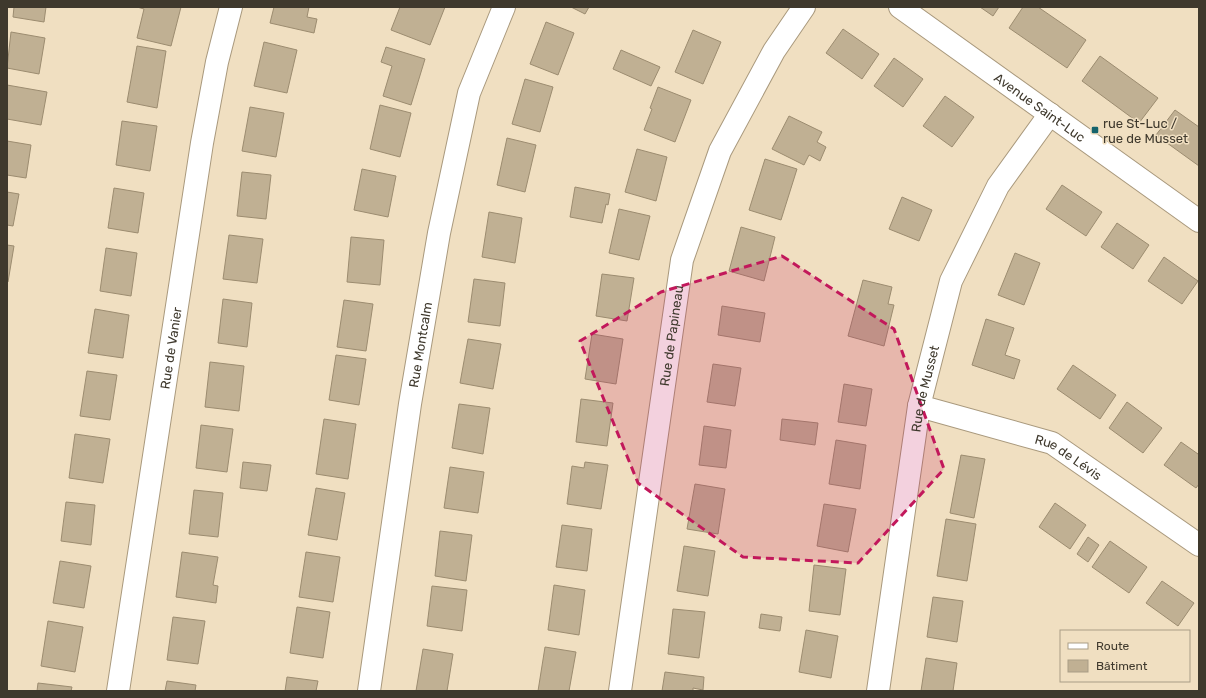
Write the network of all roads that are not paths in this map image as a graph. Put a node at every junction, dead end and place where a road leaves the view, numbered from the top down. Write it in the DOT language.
graph roads {
  1 [pos="231,7"];
  2 [pos="504,7"];
  3 [pos="804,7"];
  4 [pos="900,7"];
  5 [pos="1050,114"];
  6 [pos="1199,221"];
  7 [pos="919,406"];
  8 [pos="1199,545"];
  9 [pos="118,691"];
  10 [pos="369,691"];
  11 [pos="620,691"];
  12 [pos="878,691"];
  1 -- 9 [label="street, Rue de Vanier"];
  2 -- 10 [label="street, Rue Montcalm"];
  3 -- 11 [label="street, Rue de Papineau"];
  4 -- 5 [label="street, Avenue Saint-Luc"];
  5 -- 6 [label="street, Avenue Saint-Luc"];
  5 -- 7 [label="street, Rue de Musset"];
  7 -- 8 [label="street, Rue de Lévis"];
  7 -- 12 [label="street, Rue de Musset"];
}
